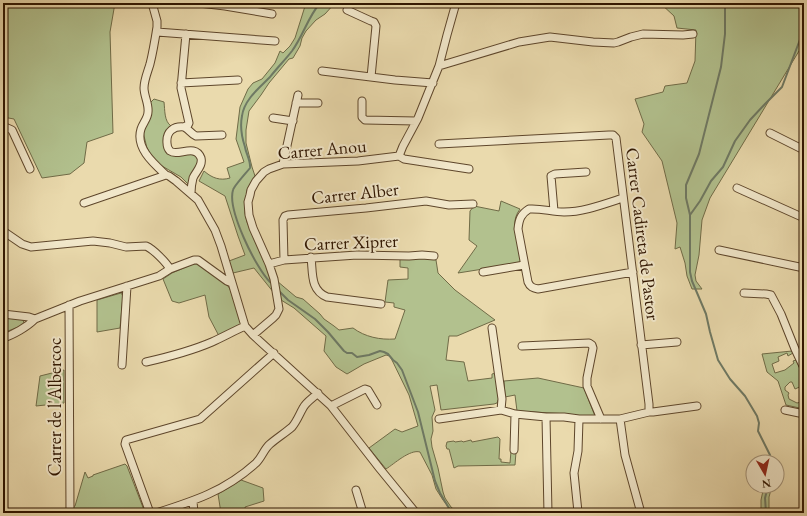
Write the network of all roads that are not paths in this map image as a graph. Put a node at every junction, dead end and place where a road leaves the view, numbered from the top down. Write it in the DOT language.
graph roads {
  1 [pos="152,3"];
  2 [pos="198,3"];
  3 [pos="456,3"];
  4 [pos="246,6"];
  5 [pos="347,10"];
  6 [pos="272,14"];
  7 [pos="157,32"];
  8 [pos="186,34"];
  9 [pos="693,34"];
  10 [pos="275,41"];
  11 [pos="440,66"];
  12 [pos="322,71"];
  13 [pos="371,77"];
  14 [pos="238,80"];
  15 [pos="181,83"];
  16 [pos="433,83"];
  17 [pos="298,94"];
  18 [pos="362,101"];
  19 [pos="296,103"];
  20 [pos="318,103"];
  21 [pos="273,118"];
  22 [pos="292,121"];
  23 [pos="416,121"];
  24 [pos="3,126"];
  25 [pos="184,127"];
  26 [pos="770,133"];
  27 [pos="222,135"];
  28 [pos="439,144"];
  29 [pos="804,150"];
  30 [pos="400,156"];
  31 [pos="283,164"];
  32 [pos="30,169"];
  33 [pos="469,169"];
  34 [pos="586,172"];
  35 [pos="166,175"];
  36 [pos="737,188"];
  37 [pos="190,193"];
  38 [pos="623,198"];
  39 [pos="84,203"];
  40 [pos="473,204"];
  41 [pos="554,211"];
  42 [pos="804,218"];
  43 [pos="3,231"];
  44 [pos="719,250"];
  45 [pos="434,256"];
  46 [pos="311,257"];
  47 [pos="284,260"];
  48 [pos="269,264"];
  49 [pos="524,265"];
  50 [pos="804,268"];
  51 [pos="170,269"];
  52 [pos="483,272"];
  53 [pos="633,272"];
  54 [pos="232,283"];
  55 [pos="127,286"];
  56 [pos="744,293"];
  57 [pos="381,304"];
  58 [pos="69,305"];
  59 [pos="3,314"];
  60 [pos="35,319"];
  61 [pos="245,326"];
  62 [pos="492,328"];
  63 [pos="253,335"];
  64 [pos="3,338"];
  65 [pos="677,342"];
  66 [pos="641,345"];
  67 [pos="522,346"];
  68 [pos="274,353"];
  69 [pos="146,362"];
  70 [pos="122,364"];
  71 [pos="804,368"];
  72 [pos="318,393"];
  73 [pos="377,405"];
  74 [pos="331,406"];
  75 [pos="697,406"];
  76 [pos="501,410"];
  77 [pos="785,410"];
  78 [pos="649,412"];
  79 [pos="515,414"];
  80 [pos="804,414"];
  81 [pos="546,417"];
  82 [pos="620,418"];
  83 [pos="439,419"];
  84 [pos="579,419"];
  85 [pos="601,419"];
  86 [pos="514,450"];
  87 [pos="356,490"];
  88 [pos="193,501"];
  89 [pos="70,511"];
  90 [pos="578,512"];
  91 [pos="150,513"];
  92 [pos="156,513"];
  93 [pos="194,513"];
  94 [pos="363,513"];
  95 [pos="416,513"];
  96 [pos="548,513"];
  97 [pos="641,513"];
  1 -- 7 [label="street"];
  2 -- 4 [label="street"];
  3 -- 11 [label="street"];
  4 -- 6 [label="street"];
  5 -- 13 [label="street"];
  7 -- 8 [label="street"];
  7 -- 35 [label="street"];
  8 -- 10 [label="street"];
  8 -- 15 [label="street"];
  9 -- 11 [label="street"];
  11 -- 16 [label="street"];
  12 -- 13 [label="street"];
  13 -- 16 [label="street"];
  14 -- 15 [label="street"];
  15 -- 25 [label="street"];
  16 -- 23 [label="street"];
  17 -- 19 [label="street"];
  18 -- 23 [label="street, Carrer Anou"];
  19 -- 20 [label="street"];
  19 -- 22 [label="street"];
  21 -- 22 [label="street"];
  22 -- 31 [label="street"];
  23 -- 30 [label="street"];
  24 -- 32 [label="street"];
  25 -- 27 [label="street"];
  25 -- 37 [label="street"];
  26 -- 29 [label="street"];
  28 -- 38 [label="street, Carrer Cadireta de Pastor"];
  30 -- 31 [label="street, Carrer Anou"];
  30 -- 33 [label="street, Carrer Anou"];
  31 -- 48 [label="street, Carrer Anou"];
  34 -- 41 [label="street"];
  35 -- 37 [label="street"];
  35 -- 39 [label="street"];
  36 -- 42 [label="street"];
  37 -- 54 [label="street"];
  38 -- 41 [label="street"];
  38 -- 53 [label="street, Carrer Cadireta de Pastor"];
  40 -- 47 [label="street, Carrer Alber"];
  41 -- 49 [label="street"];
  43 -- 51 [label="street"];
  44 -- 50 [label="street"];
  45 -- 46 [label="street, Carrer Xiprer"];
  46 -- 47 [label="street, Carrer Xiprer"];
  46 -- 57 [label="street"];
  47 -- 48 [label="street, Carrer Xiprer"];
  48 -- 63 [label="street, Carrer Anou"];
  49 -- 52 [label="street"];
  49 -- 53 [label="street"];
  51 -- 54 [label="street"];
  51 -- 55 [label="street"];
  53 -- 66 [label="street, Carrer Cadireta de Pastor"];
  54 -- 61 [label="street"];
  55 -- 58 [label="street"];
  55 -- 70 [label="street"];
  56 -- 71 [label="street"];
  58 -- 60 [label="street"];
  58 -- 89 [label="street, Carrer de l'Albercoc"];
  59 -- 60 [label="street"];
  60 -- 64 [label="street"];
  61 -- 63 [label="street"];
  61 -- 69 [label="street"];
  62 -- 76 [label="street"];
  63 -- 68 [label="street"];
  65 -- 66 [label="street, Carrer Cadireta de Pastor"];
  66 -- 78 [label="street, Carrer Cadireta de Pastor"];
  67 -- 85 [label="street"];
  68 -- 72 [label="street"];
  68 -- 91 [label="street"];
  72 -- 74 [label="street"];
  72 -- 88 [label="street"];
  73 -- 74 [label="street"];
  74 -- 95 [label="street"];
  75 -- 78 [label="street"];
  76 -- 79 [label="street"];
  76 -- 83 [label="street"];
  77 -- 80 [label="street"];
  78 -- 82 [label="street"];
  79 -- 81 [label="street"];
  79 -- 86 [label="street"];
  81 -- 84 [label="street"];
  81 -- 96 [label="street"];
  82 -- 85 [label="street"];
  82 -- 97 [label="street"];
  84 -- 85 [label="street"];
  84 -- 90 [label="street"];
  87 -- 94 [label="street"];
  88 -- 92 [label="street"];
  88 -- 93 [label="street"];
}
